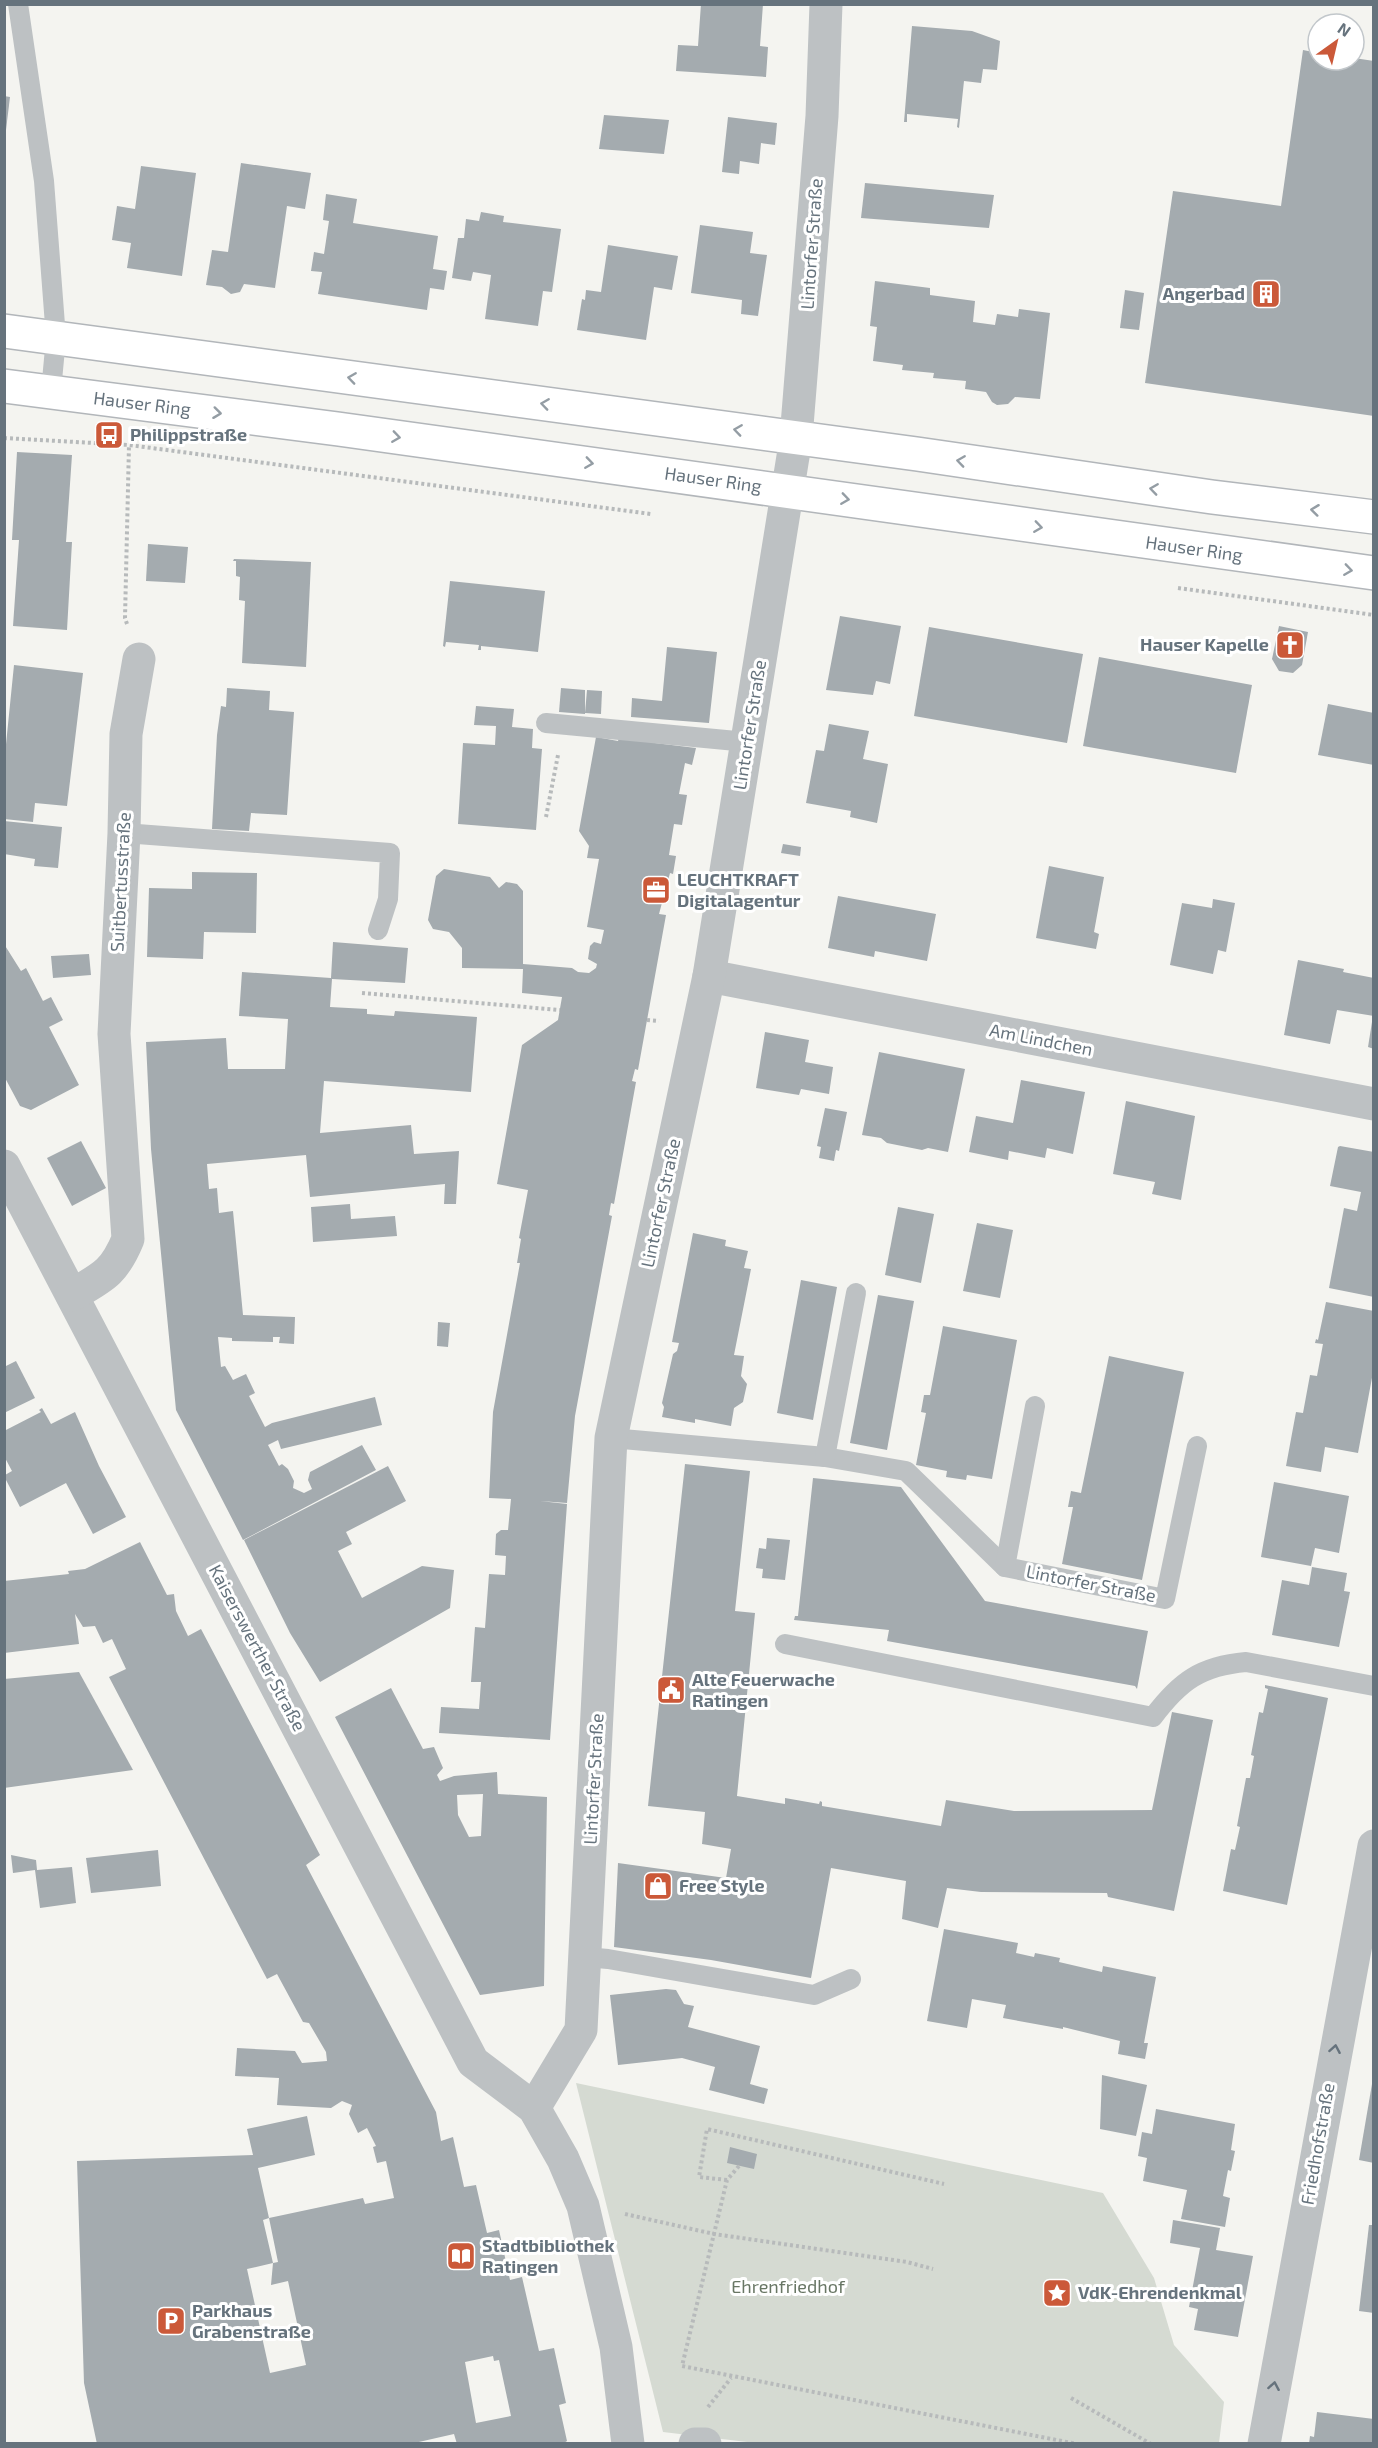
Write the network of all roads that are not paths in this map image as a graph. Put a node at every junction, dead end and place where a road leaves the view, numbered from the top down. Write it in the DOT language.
graph roads {
  1 [pos="18,4"];
  2 [pos="826,4"];
  3 [pos="4,331"];
  4 [pos="57,338"];
  5 [pos="4,386"];
  6 [pos="51,391"];
  7 [pos="796,438"];
  8 [pos="787,491"];
  9 [pos="1374,517"];
  10 [pos="1374,573"];
  11 [pos="139,659"];
  12 [pos="555,724"];
  13 [pos="747,742"];
  14 [pos="124,833"];
  15 [pos="378,930"];
  16 [pos="709,976"];
  17 [pos="1374,1104"];
  18 [pos="7,1179"];
  19 [pos="856,1293"];
  20 [pos="72,1295"];
  21 [pos="1035,1406"];
  22 [pos="611,1438"];
  23 [pos="1197,1446"];
  24 [pos="825,1457"];
  25 [pos="1005,1567"];
  26 [pos="785,1644"];
  27 [pos="1374,1686"];
  28 [pos="1374,1846"];
  29 [pos="585,1957"];
  30 [pos="851,1979"];
  31 [pos="534,2108"];
  32 [pos="628,2444"];
  33 [pos="696,2444"];
  34 [pos="705,2444"];
  35 [pos="1264,2444"];
  1 -- 4 [label="lane"];
  2 -- 7 [label="street, Lintorfer Straße"];
  3 -- 4 [label="main road"];
  4 -- 6 [label="lane"];
  7 -- 4 [label="main road, one-way"];
  5 -- 6 [label="main road, Hauser Ring"];
  6 -- 8 [label="main road, Hauser Ring, one-way"];
  7 -- 8 [label="street, Lintorfer Straße"];
  9 -- 7 [label="main road, one-way"];
  8 -- 10 [label="main road, Hauser Ring, one-way"];
  8 -- 13 [label="street, Lintorfer Straße"];
  11 -- 14 [label="street, Suitbertusstraße"];
  12 -- 13 [label="lane"];
  13 -- 16 [label="street, Lintorfer Straße"];
  14 -- 15 [label="lane"];
  14 -- 20 [label="street, Suitbertusstraße"];
  16 -- 17 [label="street, Am Lindchen"];
  16 -- 22 [label="street, Lintorfer Straße"];
  18 -- 20 [label="street, Kaiserswerther Straße"];
  19 -- 24 [label="lane"];
  20 -- 31 [label="street, Kaiserswerther Straße"];
  21 -- 25 [label="lane, Lintorfer Straße"];
  22 -- 24 [label="lane, Lintorfer Straße"];
  22 -- 29 [label="street, Lintorfer Straße"];
  23 -- 25 [label="lane, Lintorfer Straße"];
  24 -- 25 [label="lane, Lintorfer Straße"];
  26 -- 27 [label="lane"];
  35 -- 28 [label="street, Friedhofstraße, one-way"];
  29 -- 30 [label="lane"];
  29 -- 31 [label="street, Lintorfer Straße"];
  31 -- 32 [label="street"];
  33 -- 34 [label="street"];
}
